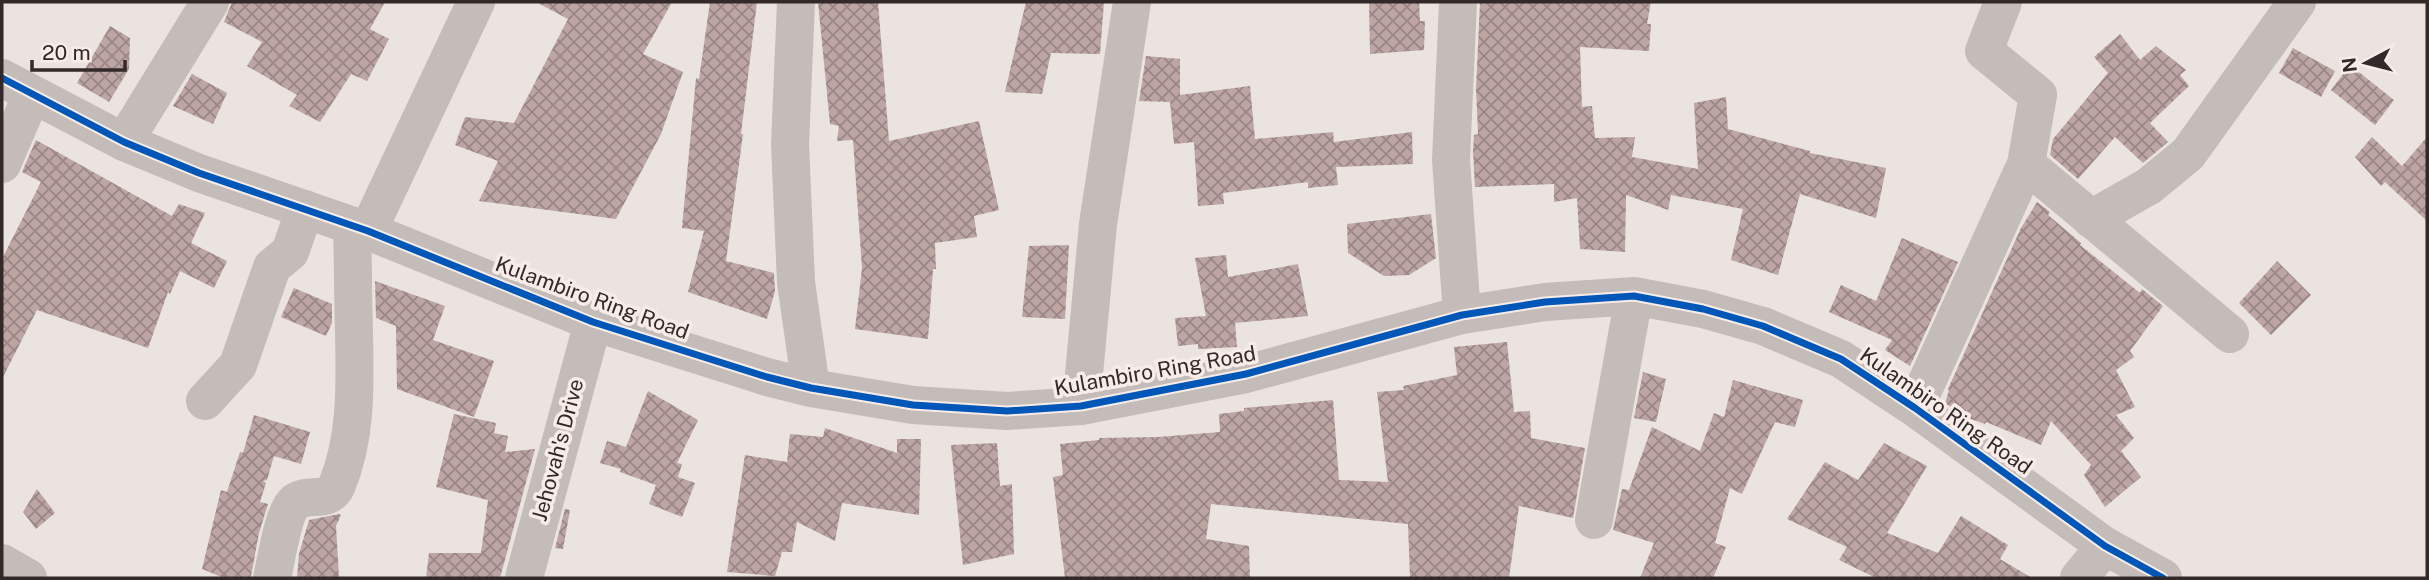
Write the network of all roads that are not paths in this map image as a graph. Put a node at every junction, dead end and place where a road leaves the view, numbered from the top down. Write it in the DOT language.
graph roads {
  1 [pos="210,2"];
  2 [pos="476,2"];
  3 [pos="796,2"];
  4 [pos="1132,2"];
  5 [pos="1458,2"];
  6 [pos="2003,2"];
  7 [pos="2297,2"];
  8 [pos="17,86"];
  9 [pos="124,142"];
  10 [pos="2,164"];
  11 [pos="2026,164"];
  12 [pos="305,209"];
  13 [pos="2091,219"];
  14 [pos="360,228"];
  15 [pos="1634,296"];
  16 [pos="1462,315"];
  17 [pos="593,322"];
  18 [pos="2230,334"];
  19 [pos="811,388"];
  20 [pos="205,401"];
  21 [pos="1081,406"];
  22 [pos="1915,408"];
  23 [pos="1594,520"];
  24 [pos="2105,547"];
  25 [pos="2,564"];
  26 [pos="28,578"];
  27 [pos="272,578"];
  28 [pos="524,578"];
  29 [pos="2079,578"];
  30 [pos="2163,578"];
  1 -- 9 [label="street"];
  2 -- 14 [label="street"];
  3 -- 19 [label="street"];
  4 -- 21 [label="street"];
  5 -- 16 [label="street"];
  6 -- 11 [label="street"];
  7 -- 13 [label="street"];
  8 -- 9 [label="street, Kulambiro Ring Road"];
  8 -- 10 [label="street"];
  9 -- 12 [label="street, Kulambiro Ring Road"];
  11 -- 13 [label="street"];
  11 -- 22 [label="street"];
  12 -- 14 [label="street, Kulambiro Ring Road"];
  12 -- 20 [label="street"];
  13 -- 18 [label="street"];
  14 -- 17 [label="street, Kulambiro Ring Road"];
  14 -- 27 [label="street"];
  15 -- 16 [label="street, Kulambiro Ring Road"];
  15 -- 22 [label="street, Kulambiro Ring Road"];
  15 -- 23 [label="street"];
  16 -- 21 [label="street, Kulambiro Ring Road"];
  17 -- 19 [label="street, Kulambiro Ring Road"];
  17 -- 28 [label="street, Jehovah's Drive"];
  19 -- 21 [label="street, Kulambiro Ring Road"];
  22 -- 24 [label="street, Kulambiro Ring Road"];
  24 -- 29 [label="street"];
  24 -- 30 [label="street, Kulambiro Ring Road"];
  25 -- 26 [label="street"];
}
